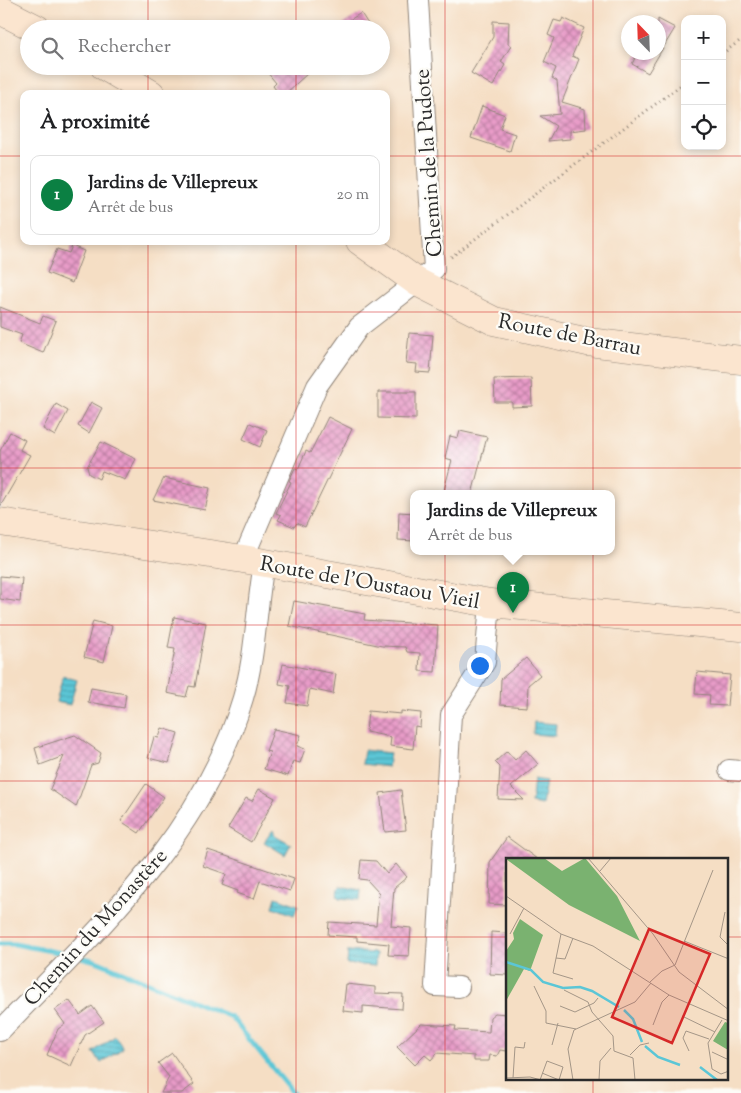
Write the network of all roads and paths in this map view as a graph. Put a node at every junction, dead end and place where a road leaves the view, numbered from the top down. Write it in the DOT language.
graph roads {
  1 [pos="418,0"];
  2 [pos="0,10"];
  3 [pos="20,20"];
  4 [pos="741,40"];
  5 [pos="726,51"];
  6 [pos="119,75"];
  7 [pos="681,85"];
  8 [pos="144,90"];
  9 [pos="368,245"];
  10 [pos="426,276"];
  11 [pos="741,360"];
  12 [pos="0,522"];
  13 [pos="253,562"];
  14 [pos="490,603"];
  15 [pos="741,627"];
  16 [pos="459,987"];
  17 [pos="0,1032"];
  1 -- 10 [label="street, Chemin de la Pudote"];
  2 -- 3 [label="street"];
  4 -- 5 [label="path"];
  6 -- 8 [label="street"];
  7 -- 10 [label="path"];
  9 -- 10 [label="street, Route de Barrau"];
  10 -- 11 [label="street, Route de Barrau"];
  10 -- 13 [label="street, Chemin de la Pudote"];
  12 -- 13 [label="street, Route de l'Oustaou Vieil"];
  13 -- 14 [label="street, Route de l'Oustaou Vieil"];
  13 -- 17 [label="street, Chemin du Monastère"];
  14 -- 15 [label="street, Route de l'Oustaou Vieil"];
  14 -- 16 [label="street"];
}
